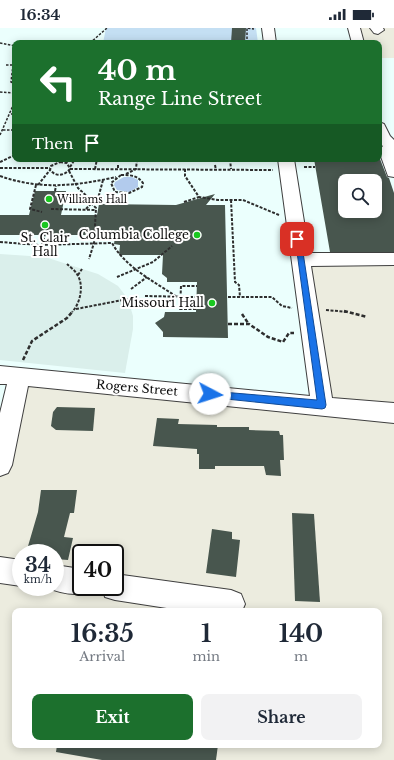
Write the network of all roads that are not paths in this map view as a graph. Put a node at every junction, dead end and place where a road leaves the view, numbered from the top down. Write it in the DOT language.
graph roads {
  1 [pos="354,28"];
  2 [pos="263,29"];
  3 [pos="268,40"];
  4 [pos="357,40"];
  5 [pos="382,137"];
  6 [pos="280,164"];
  7 [pos="393,166"];
  8 [pos="394,259"];
  9 [pos="300,260"];
  10 [pos="13,372"];
  11 [pos="322,405"];
  12 [pos="394,412"];
  13 [pos="1,458"];
  14 [pos="0,570"];
  15 [pos="12,572"];
  16 [pos="124,588"];
  17 [pos="231,604"];
  1 -- 4 [label="street"];
  2 -- 3 [label="street"];
  5 -- 7 [label="street"];
  6 -- 9 [label="street"];
  8 -- 9 [label="street"];
  9 -- 11 [label="street"];
  10 -- 11 [label="street, Rogers Street"];
  10 -- 13 [label="street"];
  11 -- 12 [label="street, Rogers Street"];
  14 -- 15 [label="street"];
  16 -- 17 [label="street"];
}
